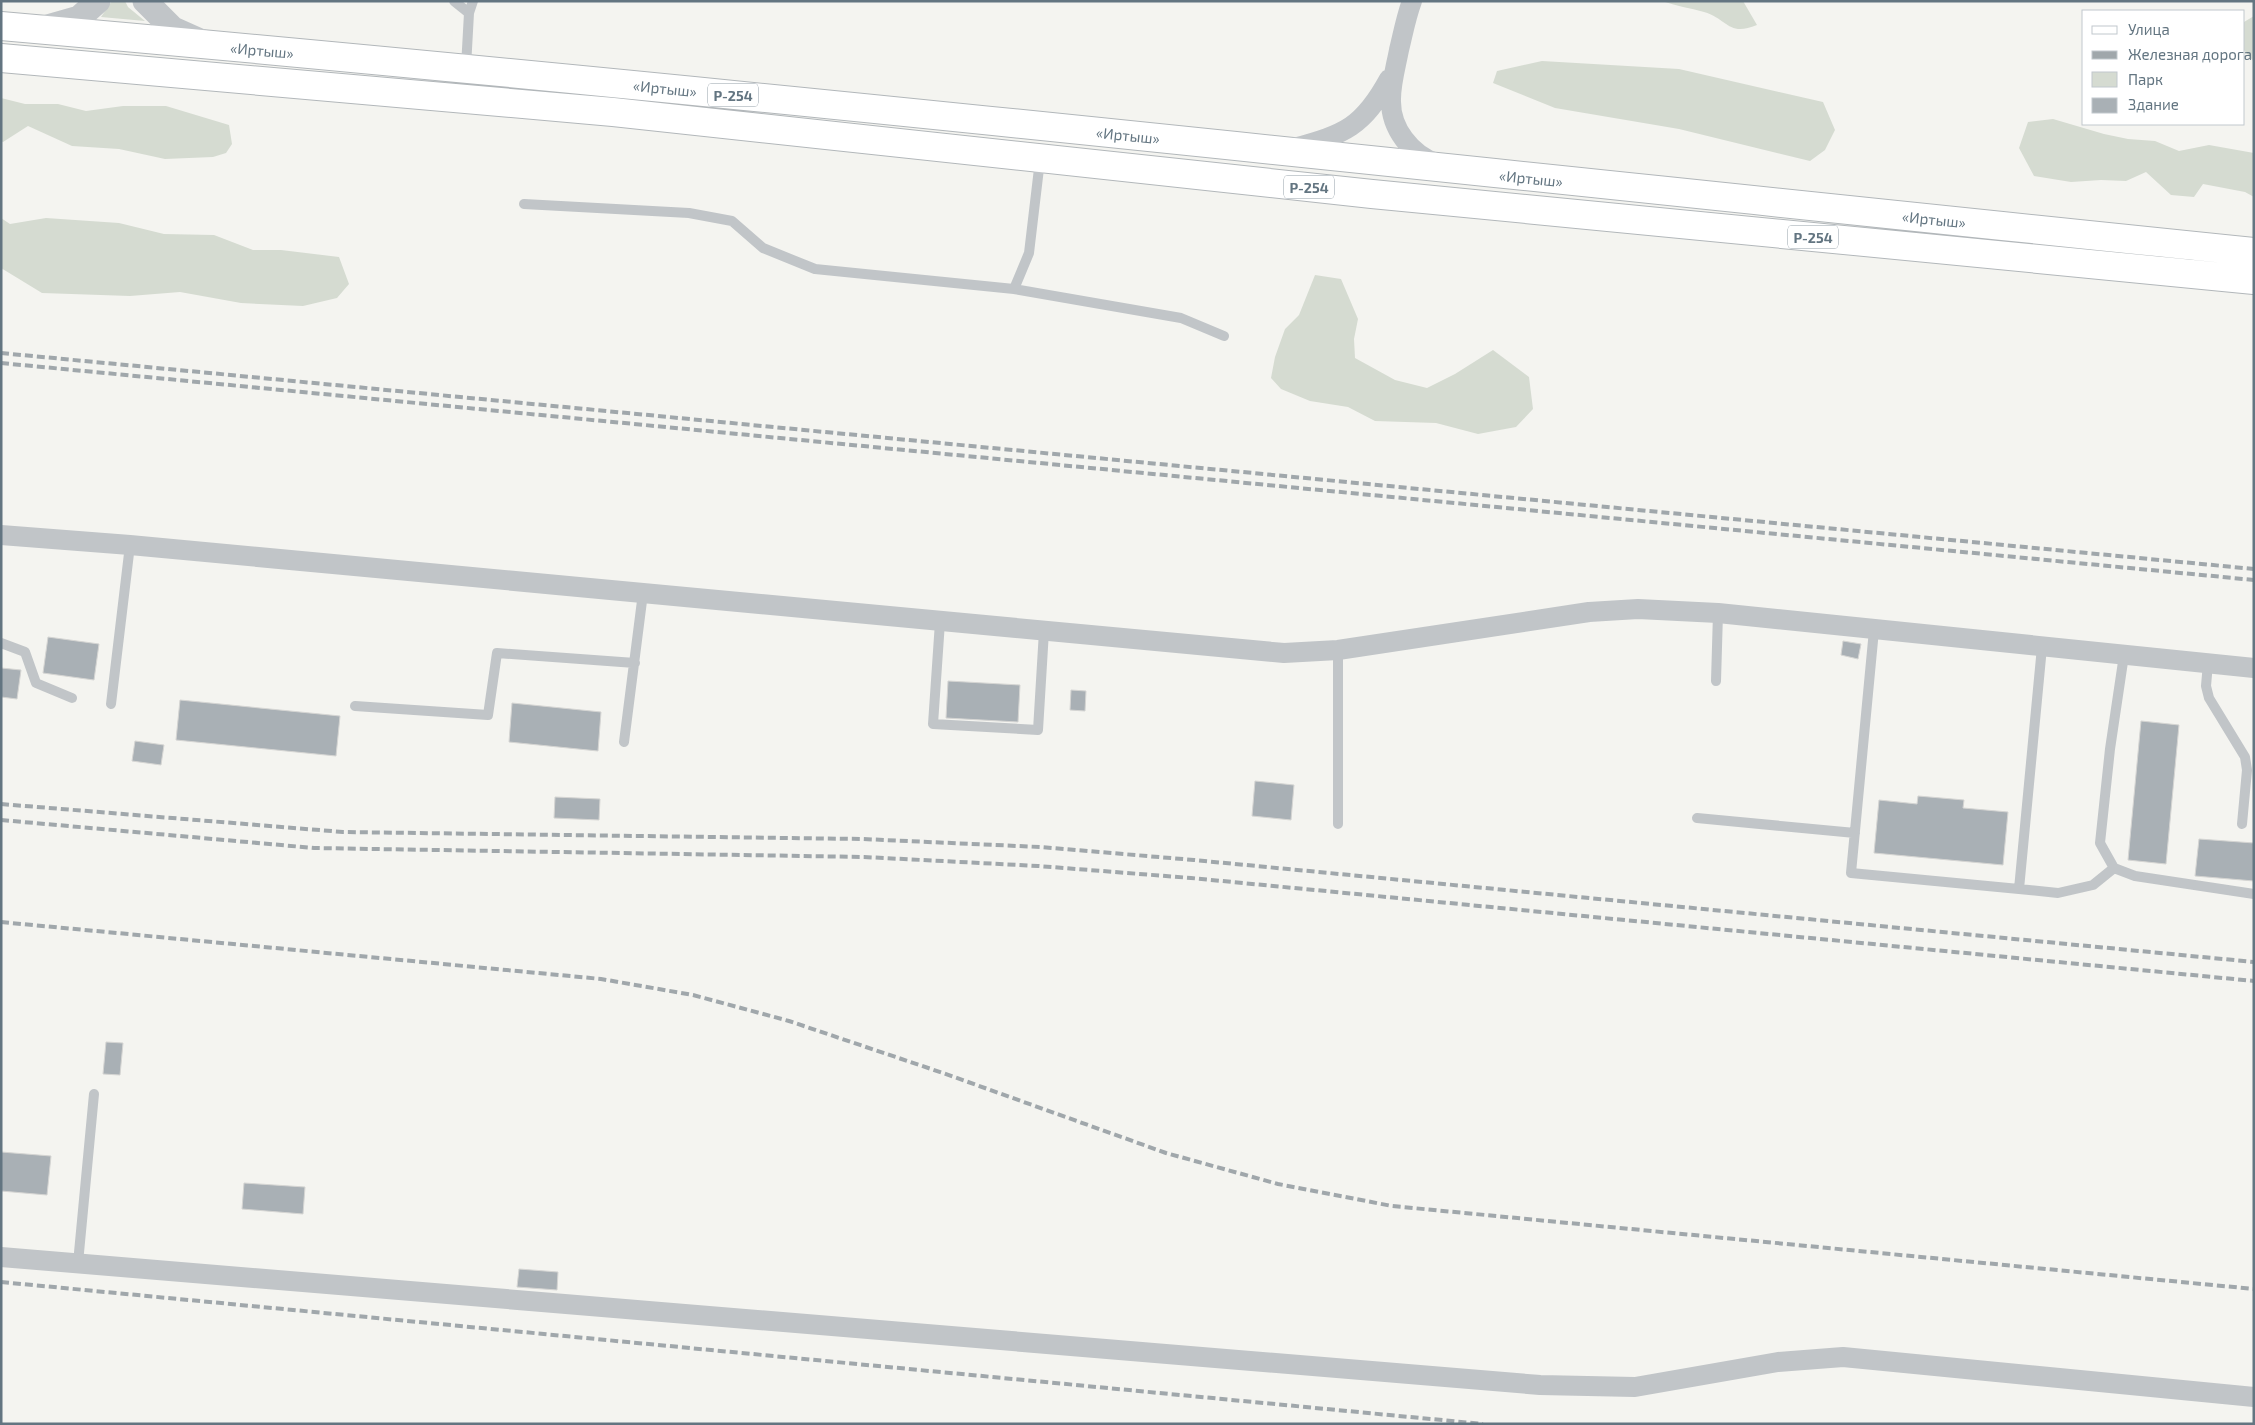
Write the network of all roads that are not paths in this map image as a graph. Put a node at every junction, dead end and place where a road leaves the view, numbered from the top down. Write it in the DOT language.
graph roads {
  1 [pos="98,1"];
  2 [pos="145,1"];
  3 [pos="454,1"];
  4 [pos="473,1"];
  5 [pos="1412,1"];
  6 [pos="469,13"];
  7 [pos="1,26"];
  8 [pos="38,30"];
  9 [pos="206,44"];
  10 [pos="1,58"];
  11 [pos="1395,68"];
  12 [pos="466,69"];
  13 [pos="1284,152"];
  14 [pos="1040,159"];
  15 [pos="1463,171"];
  16 [pos="524,204"];
  17 [pos="2254,252"];
  18 [pos="2254,280"];
  19 [pos="1014,289"];
  20 [pos="1224,336"];
  21 [pos="1,535"];
  22 [pos="130,545"];
  23 [pos="643,593"];
  24 [pos="1718,613"];
  25 [pos="940,622"];
  26 [pos="1874,630"];
  27 [pos="1044,631"];
  28 [pos="1,643"];
  29 [pos="2042,646"];
  30 [pos="1338,650"];
  31 [pos="2124,655"];
  32 [pos="635,663"];
  33 [pos="2208,664"];
  34 [pos="2254,668"];
  35 [pos="1716,681"];
  36 [pos="72,698"];
  37 [pos="111,704"];
  38 [pos="355,706"];
  39 [pos="624,742"];
  40 [pos="1697,818"];
  41 [pos="1338,824"];
  42 [pos="2242,824"];
  43 [pos="1855,833"];
  44 [pos="2114,868"];
  45 [pos="2019,889"];
  46 [pos="2254,894"];
  47 [pos="94,1094"];
  48 [pos="1,1257"];
  49 [pos="78,1264"];
  50 [pos="2254,1397"];
  1 -- 8 [label="street"];
  2 -- 9 [label="street"];
  3 -- 6 [label="lane"];
  4 -- 6 [label="lane"];
  5 -- 11 [label="street"];
  6 -- 12 [label="lane"];
  7 -- 8 [label="main road, «Иртыш» / Р-254"];
  8 -- 9 [label="main road, «Иртыш» / Р-254"];
  9 -- 12 [label="main road, «Иртыш» / Р-254"];
  10 -- 14 [label="main road, «Иртыш» / Р-254"];
  11 -- 13 [label="street"];
  11 -- 15 [label="street"];
  12 -- 13 [label="main road, «Иртыш» / Р-254"];
  13 -- 15 [label="main road, «Иртыш» / Р-254"];
  14 -- 18 [label="main road, «Иртыш» / Р-254"];
  14 -- 19 [label="lane"];
  15 -- 17 [label="main road, «Иртыш» / Р-254"];
  16 -- 19 [label="lane"];
  19 -- 20 [label="lane"];
  21 -- 22 [label="street"];
  22 -- 23 [label="street"];
  22 -- 37 [label="lane"];
  23 -- 25 [label="street"];
  23 -- 32 [label="lane"];
  24 -- 26 [label="street"];
  24 -- 30 [label="street"];
  24 -- 35 [label="lane"];
  25 -- 27 [label="street"];
  25 -- 27 [label="lane"];
  26 -- 29 [label="street"];
  26 -- 43 [label="lane"];
  27 -- 30 [label="street"];
  28 -- 36 [label="lane"];
  29 -- 31 [label="street"];
  29 -- 45 [label="lane"];
  30 -- 41 [label="lane"];
  31 -- 33 [label="street"];
  31 -- 44 [label="lane"];
  32 -- 38 [label="lane"];
  32 -- 39 [label="lane"];
  33 -- 34 [label="street"];
  33 -- 42 [label="lane"];
  40 -- 43 [label="lane"];
  43 -- 45 [label="lane"];
  44 -- 45 [label="lane"];
  44 -- 46 [label="lane"];
  47 -- 49 [label="lane"];
  48 -- 49 [label="street"];
  49 -- 50 [label="street"];
}
